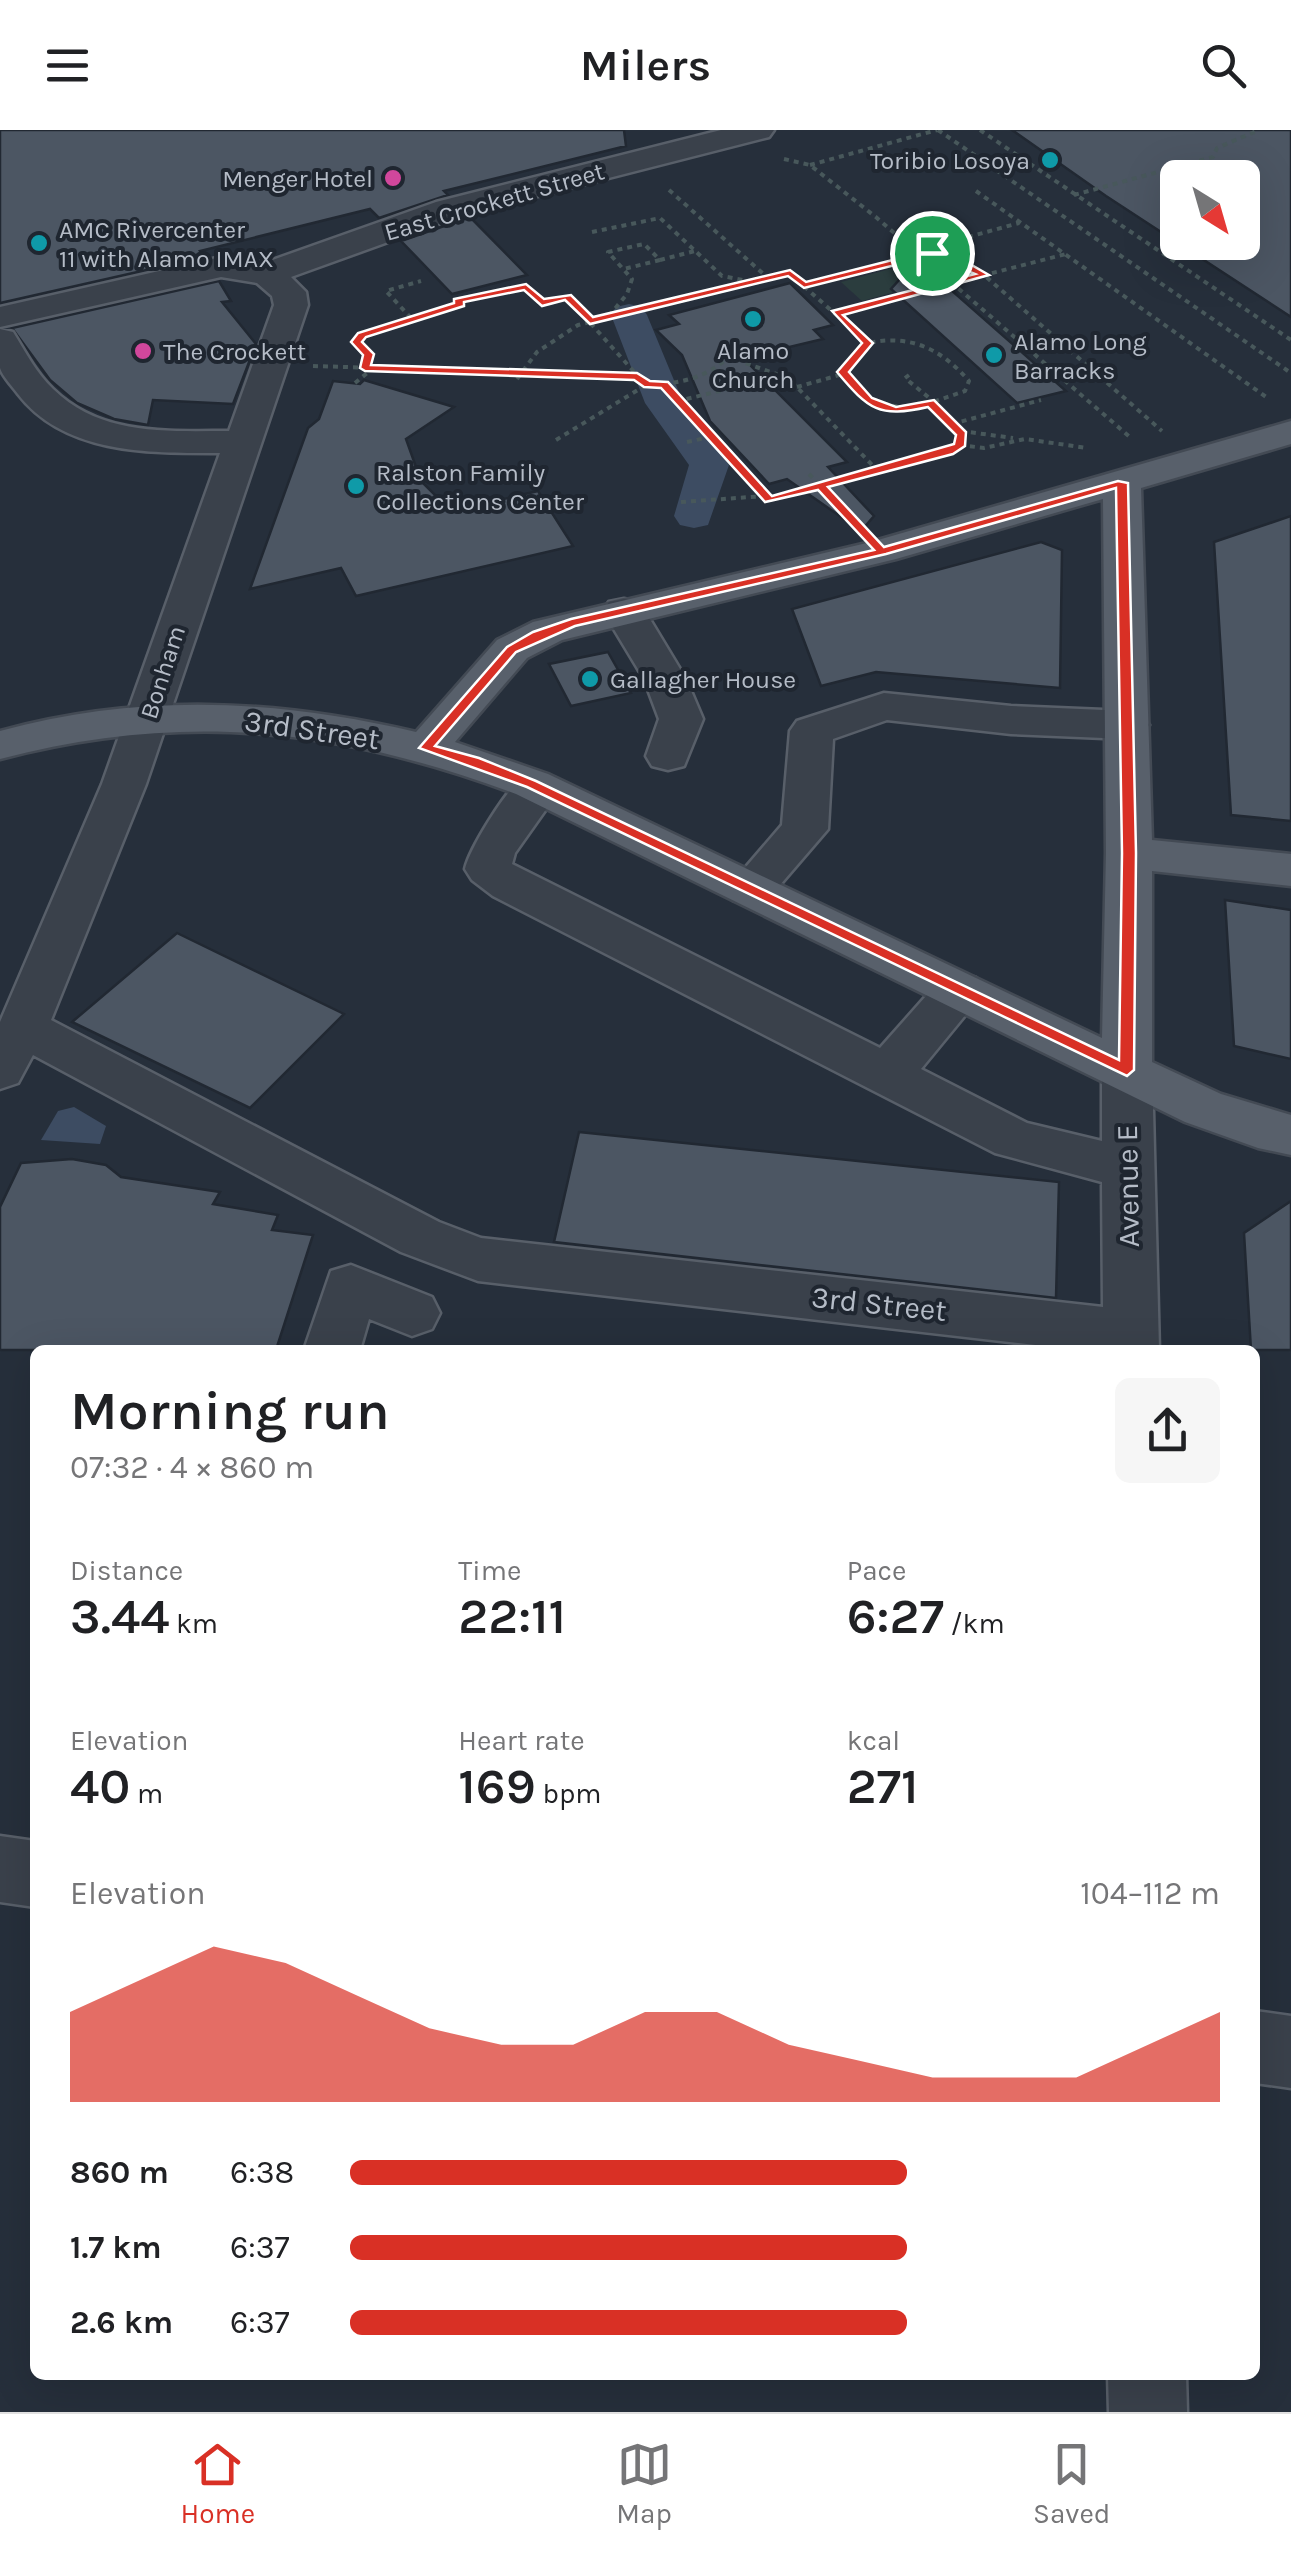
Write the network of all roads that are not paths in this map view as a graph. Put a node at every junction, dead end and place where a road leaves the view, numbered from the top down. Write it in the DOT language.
graph roads {
  1 [pos="758,130"];
  2 [pos="268,274"];
  3 [pos="0,317"];
  4 [pos="0,340"];
  5 [pos="1287,420"];
  6 [pos="244,442"];
  7 [pos="1133,466"];
  8 [pos="624,611"];
  9 [pos="147,718"];
  10 [pos="1126,724"];
  11 [pos="0,744"];
  12 [pos="426,748"];
  13 [pos="668,756"];
  14 [pos="539,788"];
  15 [pos="1129,853"];
  16 [pos="1291,870"];
  17 [pos="750,889"];
  18 [pos="959,990"];
  19 [pos="11,1049"];
  20 [pos="1127,1070"];
  21 [pos="887,1074"];
  22 [pos="1291,1135"];
  23 [pos="1127,1168"];
  24 [pos="412,1312"];
  25 [pos="1131,1341"];
  26 [pos="333,1345"];
  27 [pos="0,1869"];
  28 [pos="30,1873"];
  29 [pos="1260,2048"];
  30 [pos="1291,2052"];
  31 [pos="1148,2380"];
  32 [pos="1148,2412"];
  1 -- 2 [label="street, East Crockett Street"];
  2 -- 3 [label="street, East Crockett Street"];
  2 -- 6 [label="street, Bonham"];
  4 -- 6 [label="street"];
  5 -- 7 [label="main road"];
  6 -- 9 [label="street, Bonham"];
  7 -- 8 [label="main road"];
  7 -- 10 [label="main road, Avenue E"];
  8 -- 12 [label="main road"];
  8 -- 13 [label="street"];
  9 -- 11 [label="main road, 3rd Street"];
  9 -- 12 [label="main road, 3rd Street"];
  9 -- 19 [label="street, Bonham"];
  10 -- 15 [label="main road, Avenue E"];
  10 -- 17 [label="street"];
  12 -- 14 [label="main road, 3rd Street"];
  14 -- 17 [label="main road, 3rd Street"];
  14 -- 21 [label="street"];
  15 -- 16 [label="main road"];
  15 -- 20 [label="main road, Avenue E"];
  17 -- 18 [label="main road, 3rd Street"];
  18 -- 20 [label="main road, 3rd Street"];
  18 -- 21 [label="street"];
  19 -- 25 [label="street, 3rd Street"];
  20 -- 22 [label="main road, 3rd Street"];
  20 -- 23 [label="street, Avenue E"];
  21 -- 23 [label="street"];
  23 -- 25 [label="street, Avenue E"];
  24 -- 26 [label="street"];
  27 -- 28 [label="street"];
  29 -- 30 [label="street"];
  31 -- 32 [label="street"];
}
